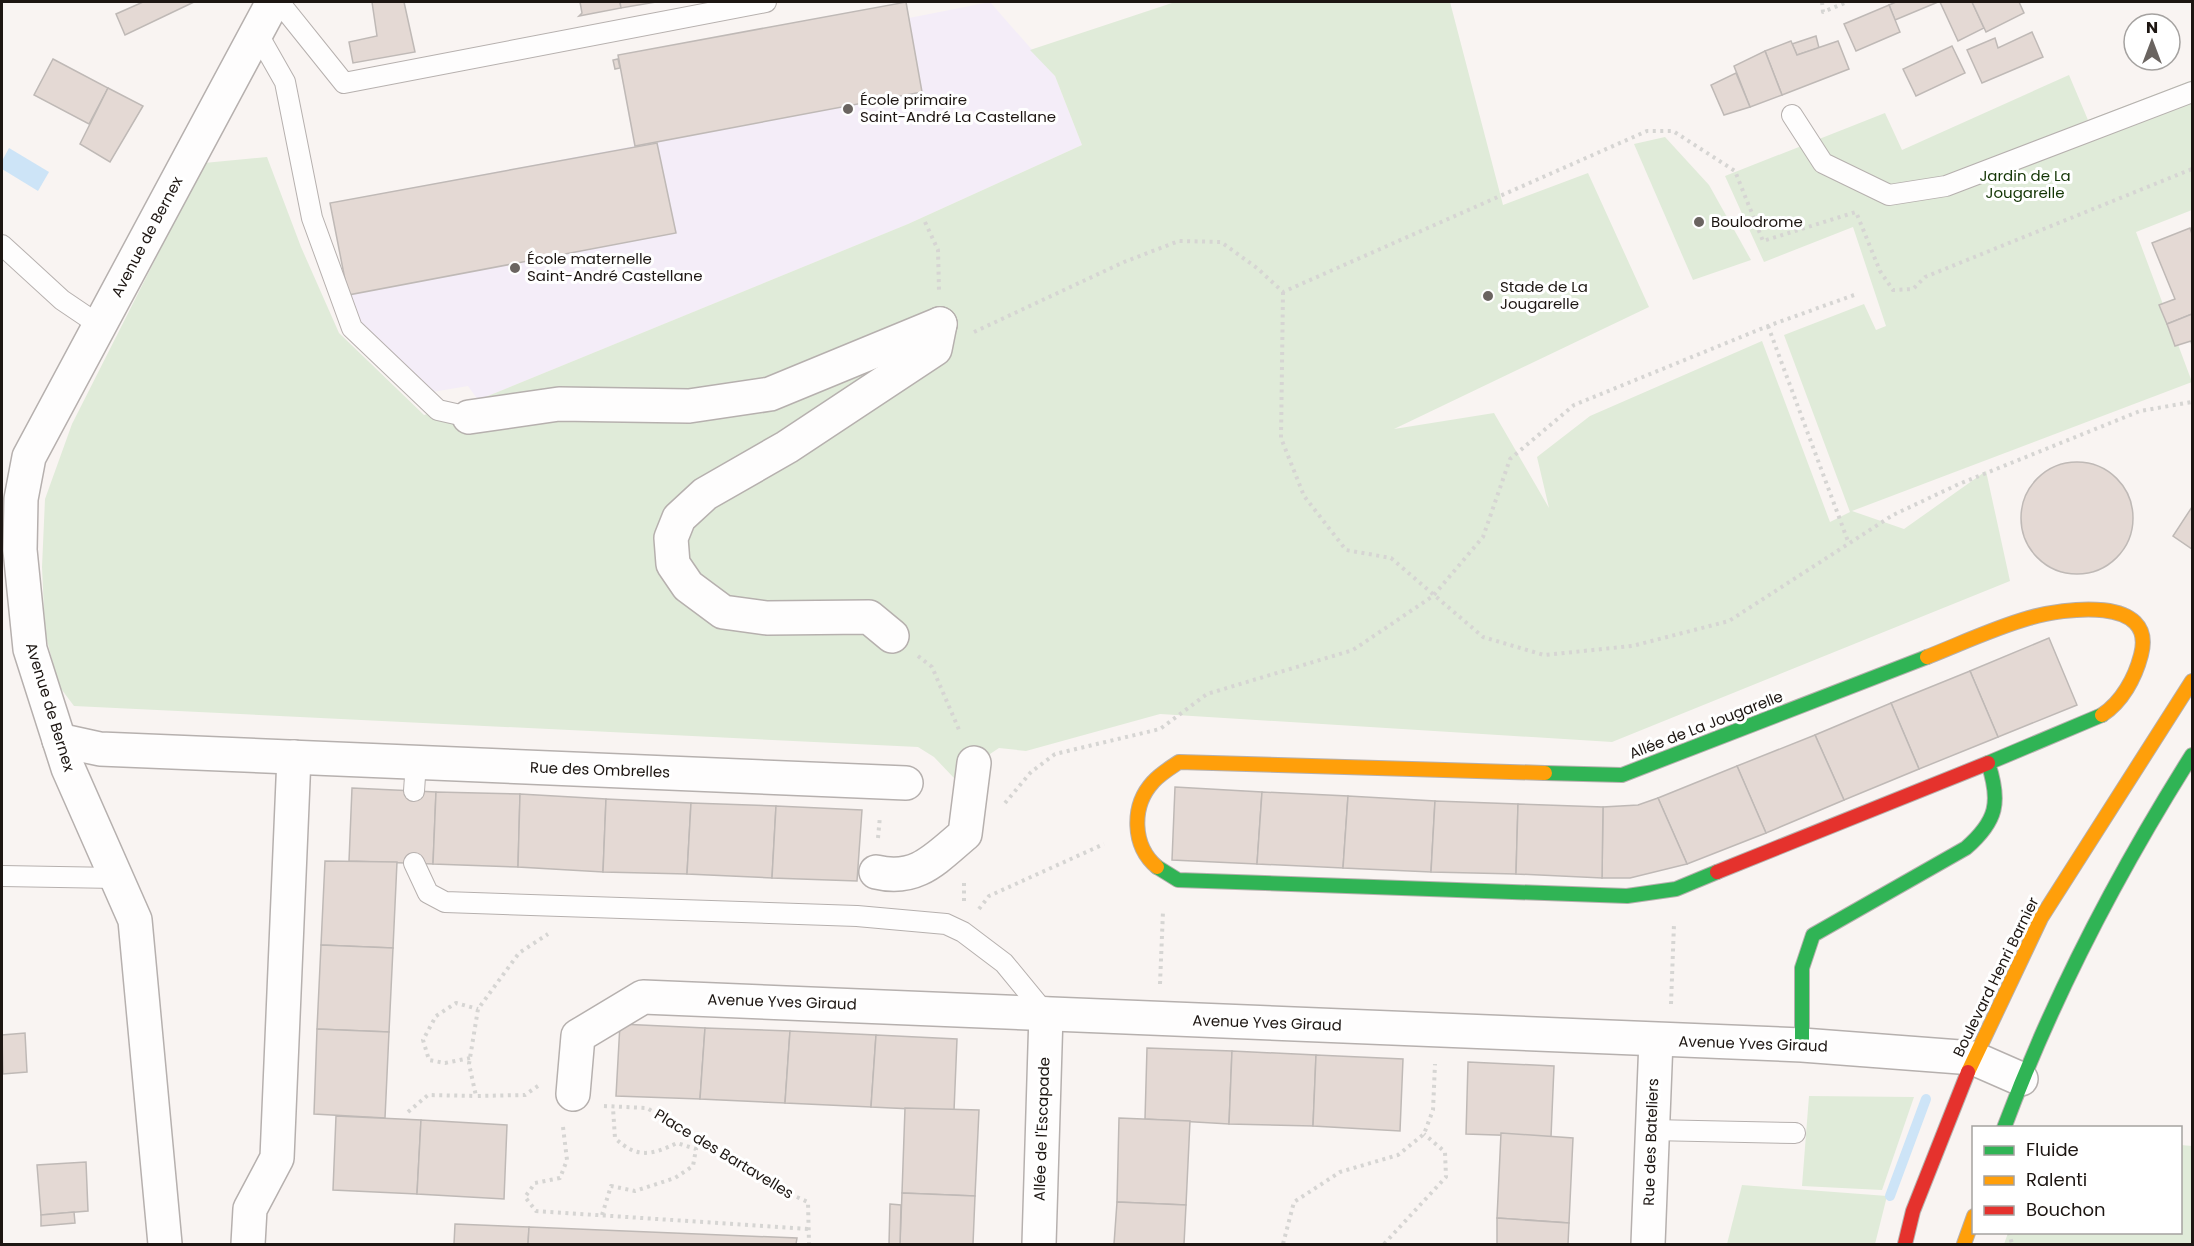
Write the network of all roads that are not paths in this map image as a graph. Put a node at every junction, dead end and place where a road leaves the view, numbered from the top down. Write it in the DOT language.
graph roads {
  1 [pos="273,2"];
  2 [pos="279,2"];
  3 [pos="766,2"];
  4 [pos="256,31"];
  5 [pos="2193,92"];
  6 [pos="1792,115"];
  7 [pos="2,245"];
  8 [pos="99,325"];
  9 [pos="469,417"];
  10 [pos="892,636"];
  11 [pos="2193,681"];
  12 [pos="59,740"];
  13 [pos="2193,755"];
  14 [pos="294,757"];
  15 [pos="974,763"];
  16 [pos="1988,763"];
  17 [pos="906,783"];
  18 [pos="414,863"];
  19 [pos="876,872"];
  20 [pos="2,876"];
  21 [pos="116,878"];
  22 [pos="1046,1014"];
  23 [pos="1663,1040"];
  24 [pos="1802,1045"];
  25 [pos="1973,1058"];
  26 [pos="2021,1079"];
  27 [pos="573,1094"];
  28 [pos="2005,1126"];
  29 [pos="1652,1130"];
  30 [pos="1795,1133"];
  31 [pos="1972,1222"];
  32 [pos="165,1245"];
  33 [pos="248,1245"];
  34 [pos="1039,1245"];
  35 [pos="1648,1245"];
  36 [pos="1905,1245"];
  37 [pos="1964,1245"];
  1 -- 4 [label="street, Avenue de Bernex"];
  2 -- 3 [label="lane"];
  4 -- 8 [label="street, Avenue de Bernex"];
  4 -- 9 [label="lane"];
  5 -- 6 [label="lane"];
  7 -- 8 [label="lane"];
  8 -- 12 [label="street, Avenue de Bernex"];
  9 -- 10 [label="street"];
  11 -- 25 [label="street, Boulevard Henri Barnier"];
  12 -- 14 [label="street, Rue des Ombrelles"];
  12 -- 21 [label="street, Avenue de Bernex"];
  13 -- 26 [label="street"];
  14 -- 17 [label="street, Rue des Ombrelles"];
  14 -- 33 [label="street"];
  15 -- 19 [label="street"];
  16 -- 16 [label="street, Allée de La Jougarelle"];
  16 -- 24 [label="street"];
  18 -- 22 [label="lane"];
  20 -- 21 [label="lane"];
  21 -- 32 [label="street, Avenue de Bernex"];
  22 -- 23 [label="street, Avenue Yves Giraud"];
  22 -- 27 [label="street, Avenue Yves Giraud"];
  22 -- 34 [label="street, Allée de l'Escapade"];
  23 -- 24 [label="street, Avenue Yves Giraud"];
  23 -- 29 [label="street, Rue des Bateliers"];
  24 -- 25 [label="street, Avenue Yves Giraud"];
  25 -- 26 [label="street, Avenue Yves Giraud"];
  25 -- 36 [label="street, Boulevard Henri Barnier"];
  26 -- 28 [label="street"];
  29 -- 30 [label="lane"];
  29 -- 35 [label="street, Rue des Bateliers"];
  31 -- 37 [label="street"];
}
